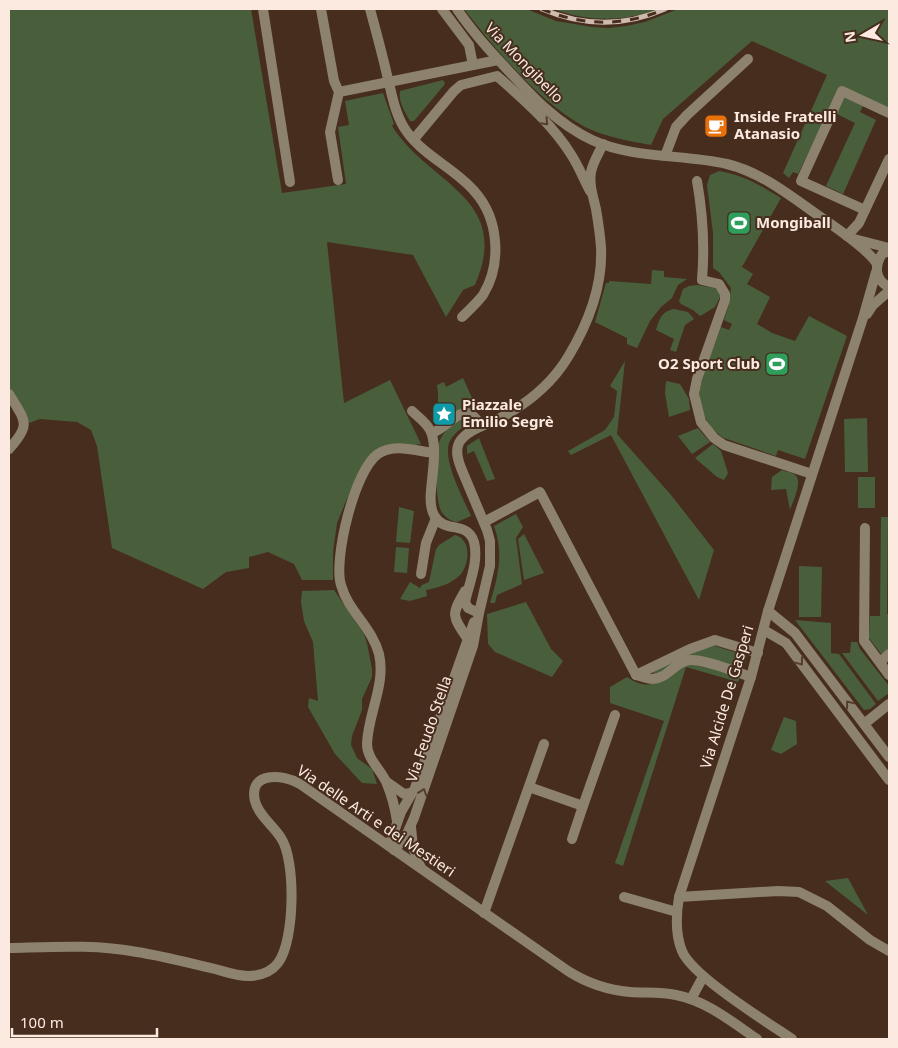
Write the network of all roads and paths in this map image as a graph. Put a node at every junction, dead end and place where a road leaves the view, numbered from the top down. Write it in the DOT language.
graph roads {
  1 [pos="263,9"];
  2 [pos="321,9"];
  3 [pos="370,9"];
  4 [pos="442,9"];
  5 [pos="457,9"];
  6 [pos="748,59"];
  7 [pos="498,60"];
  8 [pos="473,65"];
  9 [pos="389,82"];
  10 [pos="340,92"];
  11 [pos="889,113"];
  12 [pos="414,140"];
  13 [pos="603,144"];
  14 [pos="665,156"];
  15 [pos="889,159"];
  16 [pos="338,180"];
  17 [pos="697,181"];
  18 [pos="290,182"];
  19 [pos="592,195"];
  20 [pos="865,210"];
  21 [pos="849,237"];
  22 [pos="889,250"];
  23 [pos="876,268"];
  24 [pos="889,287"];
  25 [pos="889,291"];
  26 [pos="462,316"];
  27 [pos="863,318"];
  28 [pos="9,394"];
  29 [pos="412,411"];
  30 [pos="481,426"];
  31 [pos="432,433"];
  32 [pos="9,449"];
  33 [pos="434,453"];
  34 [pos="812,474"];
  35 [pos="436,518"];
  36 [pos="484,522"];
  37 [pos="865,528"];
  38 [pos="421,574"];
  39 [pos="468,585"];
  40 [pos="768,611"];
  41 [pos="479,613"];
  42 [pos="764,630"];
  43 [pos="467,638"];
  44 [pos="758,653"];
  45 [pos="889,654"];
  46 [pos="880,662"];
  47 [pos="636,675"];
  48 [pos="889,675"];
  49 [pos="751,677"];
  50 [pos="889,704"];
  51 [pos="615,715"];
  52 [pos="864,724"];
  53 [pos="544,744"];
  54 [pos="889,757"];
  55 [pos="889,780"];
  56 [pos="387,782"];
  57 [pos="529,787"];
  58 [pos="411,793"];
  59 [pos="583,806"];
  60 [pos="398,820"];
  61 [pos="409,828"];
  62 [pos="572,839"];
  63 [pos="391,848"];
  64 [pos="420,868"];
  65 [pos="624,897"];
  66 [pos="679,897"];
  67 [pos="677,912"];
  68 [pos="484,913"];
  69 [pos="9,948"];
  70 [pos="889,950"];
  71 [pos="703,977"];
  72 [pos="691,999"];
  73 [pos="757,1039"];
  74 [pos="792,1039"];
  1 -- 18 [label="street"];
  2 -- 10 [label="street"];
  3 -- 9 [label="street"];
  4 -- 8 [label="street"];
  5 -- 7 [label="street, Via Mongibello"];
  6 -- 14 [label="street"];
  7 -- 8 [label="street"];
  7 -- 13 [label="street, Via Mongibello"];
  8 -- 9 [label="street"];
  9 -- 10 [label="street"];
  9 -- 12 [label="street"];
  10 -- 16 [label="street"];
  11 -- 20 [label="street"];
  12 -- 19 [label="street, one-way"];
  12 -- 26 [label="street"];
  13 -- 14 [label="street, Via Mongibello"];
  13 -- 19 [label="street"];
  14 -- 21 [label="street, Via Mongibello"];
  15 -- 20 [label="street"];
  17 -- 34 [label="street"];
  19 -- 30 [label="street"];
  20 -- 21 [label="street"];
  21 -- 22 [label="street"];
  21 -- 23 [label="street, Via Mongibello"];
  22 -- 23 [label="street"];
  23 -- 24 [label="street, Via Mongibello"];
  23 -- 27 [label="street, Via Alcide De Gasperi"];
  25 -- 27 [label="street"];
  27 -- 34 [label="street, Via Alcide De Gasperi"];
  28 -- 32 [label="street"];
  29 -- 31 [label="street"];
  30 -- 31 [label="street"];
  30 -- 36 [label="street, Via Feudo Stella"];
  31 -- 33 [label="street"];
  33 -- 35 [label="street"];
  33 -- 56 [label="street"];
  34 -- 40 [label="street, Via Alcide De Gasperi"];
  35 -- 38 [label="street"];
  35 -- 39 [label="street"];
  36 -- 41 [label="street, Via Feudo Stella"];
  36 -- 47 [label="street"];
  37 -- 46 [label="street"];
  39 -- 41 [label="street"];
  39 -- 43 [label="street"];
  40 -- 42 [label="street, Via Alcide De Gasperi"];
  52 -- 40 [label="street, one-way"];
  41 -- 43 [label="street, Via Feudo Stella"];
  61 -- 41 [label="street, Via Feudo Stella, one-way"];
  42 -- 44 [label="street, Via Alcide De Gasperi"];
  42 -- 55 [label="street, one-way"];
  43 -- 58 [label="street, Via Feudo Stella"];
  44 -- 47 [label="street"];
  44 -- 49 [label="street, Via Alcide De Gasperi"];
  45 -- 46 [label="street"];
  46 -- 48 [label="street"];
  47 -- 49 [label="street"];
  49 -- 66 [label="street, Via Alcide De Gasperi"];
  50 -- 52 [label="street"];
  51 -- 59 [label="street"];
  52 -- 54 [label="street"];
  53 -- 57 [label="street"];
  56 -- 58 [label="street"];
  56 -- 60 [label="street"];
  57 -- 59 [label="street"];
  57 -- 68 [label="street"];
  58 -- 60 [label="street, Via Feudo Stella"];
  59 -- 62 [label="street"];
  60 -- 61 [label="street"];
  60 -- 61 [label="street"];
  60 -- 63 [label="street, Via Feudo Stella"];
  61 -- 63 [label="street, Via Feudo Stella"];
  61 -- 64 [label="street"];
  63 -- 64 [label="street, Via delle Arti e dei Mestieri"];
  63 -- 69 [label="street, Via delle Arti e dei Mestieri"];
  64 -- 68 [label="street, Via delle Arti e dei Mestieri"];
  65 -- 67 [label="street"];
  66 -- 67 [label="street, Via Alcide De Gasperi"];
  66 -- 70 [label="street"];
  67 -- 71 [label="street, Via Alcide De Gasperi"];
  68 -- 72 [label="street, Via delle Arti e dei Mestieri"];
  71 -- 72 [label="street"];
  71 -- 74 [label="street, Via Alcide De Gasperi"];
  72 -- 73 [label="street, Via delle Arti e dei Mestieri"];
}
